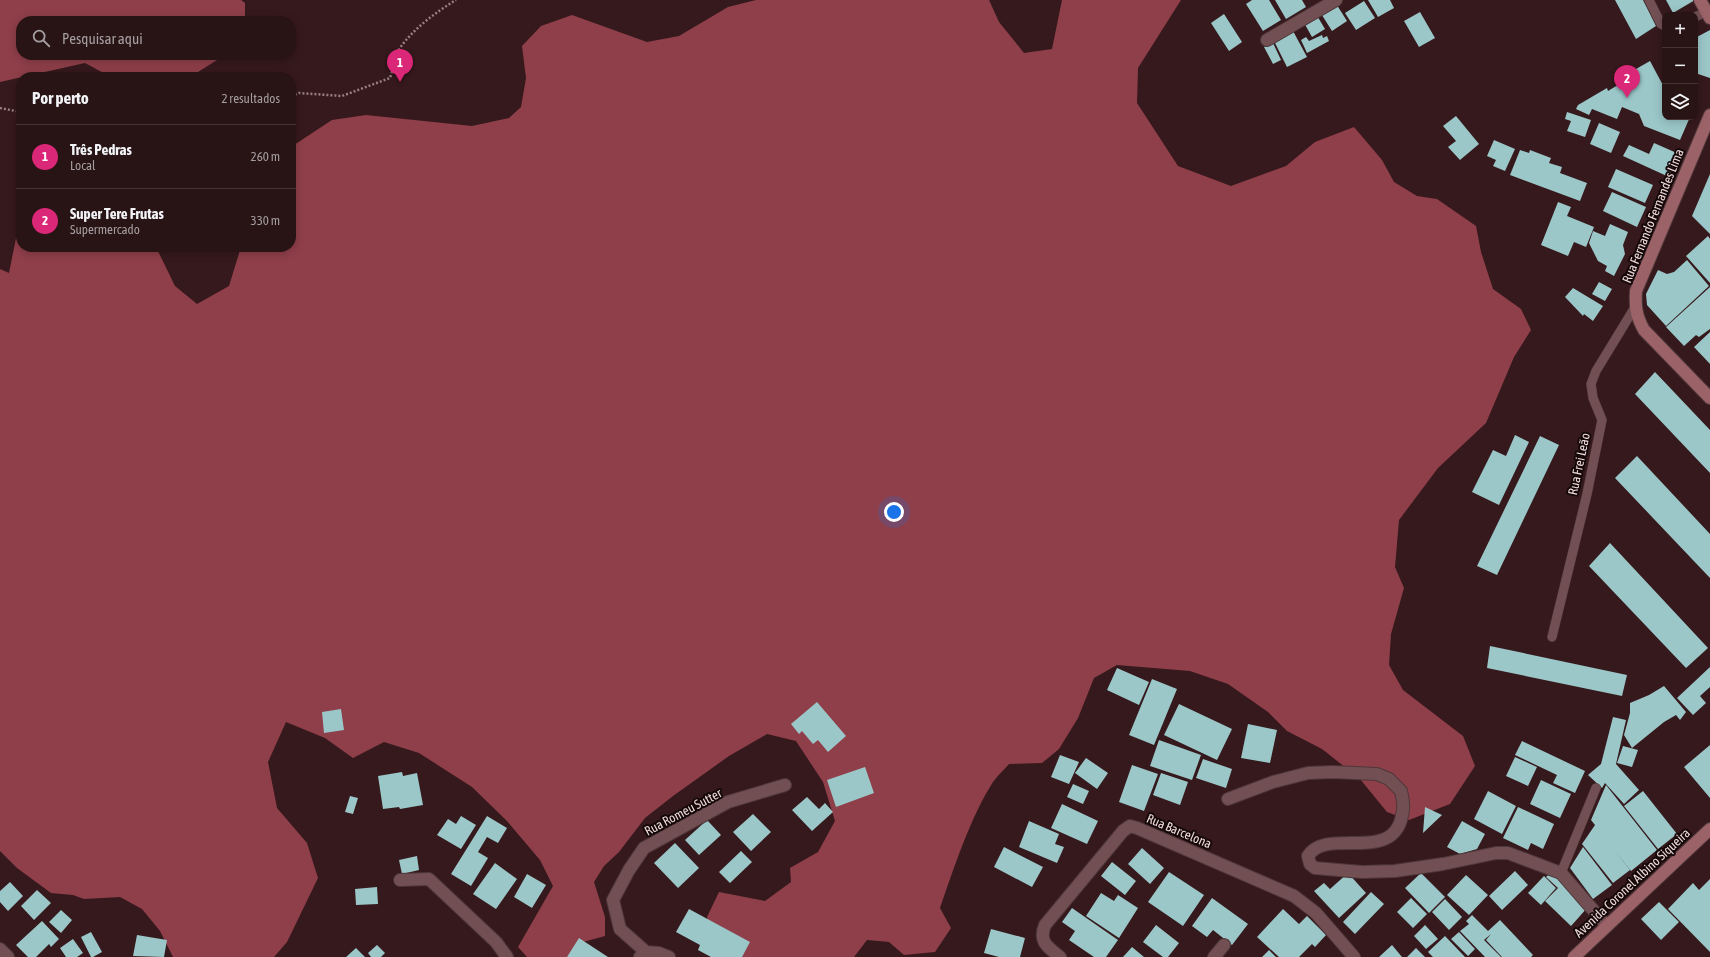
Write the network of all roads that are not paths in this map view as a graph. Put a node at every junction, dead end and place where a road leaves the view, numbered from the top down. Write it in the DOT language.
graph roads {
  1 [pos="1336,0"];
  2 [pos="1648,0"];
  3 [pos="1700,0"];
  4 [pos="1708,15"];
  5 [pos="1698,17"];
  6 [pos="1662,24"];
  7 [pos="1267,40"];
  8 [pos="1710,115"];
  9 [pos="1635,307"];
  10 [pos="1710,398"];
  11 [pos="1552,637"];
  12 [pos="786,785"];
  13 [pos="1596,788"];
  14 [pos="1228,799"];
  15 [pos="1710,829"];
  16 [pos="1561,873"];
  17 [pos="400,880"];
  18 [pos="1607,926"];
  19 [pos="1224,945"];
  20 [pos="0,949"];
  21 [pos="643,955"];
  22 [pos="8,957"];
  23 [pos="507,957"];
  24 [pos="669,957"];
  25 [pos="1060,957"];
  26 [pos="1214,957"];
  27 [pos="1354,957"];
  28 [pos="1574,957"];
  1 -- 7 [label="street"];
  2 -- 6 [label="lane"];
  3 -- 4 [label="main road"];
  4 -- 5 [label="lane"];
  8 -- 9 [label="main road, Rua Fernando Fernandes Lima"];
  9 -- 10 [label="main road, Rua Fernando Fernandes Lima"];
  9 -- 11 [label="lane, Rua Frei Leão"];
  12 -- 21 [label="street, Rua Romeu Sutter"];
  13 -- 16 [label="lane"];
  14 -- 16 [label="street"];
  15 -- 18 [label="main road, Avenida Coronel Albino Siqueira"];
  16 -- 18 [label="street"];
  17 -- 23 [label="street"];
  18 -- 28 [label="main road, Avenida Coronel Albino Siqueira"];
  19 -- 26 [label="street"];
  20 -- 22 [label="street"];
  21 -- 24 [label="street, Rua Romeu Sutter"];
  25 -- 27 [label="street, Rua Barcelona"];
}
